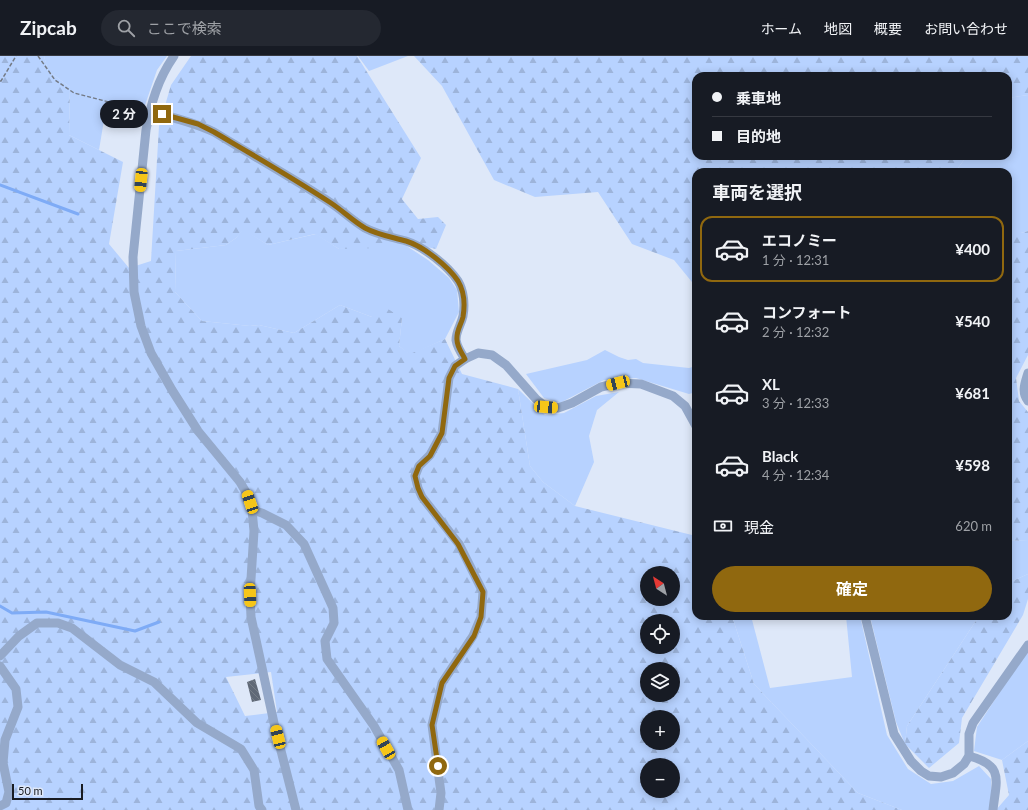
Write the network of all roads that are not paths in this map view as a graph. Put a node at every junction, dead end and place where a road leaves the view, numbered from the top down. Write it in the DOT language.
graph roads {
  1 [pos="174,56"];
  2 [pos="149,112"];
  3 [pos="465,359"];
  4 [pos="1028,373"];
  5 [pos="1028,401"];
  6 [pos="692,419"];
  7 [pos="252,510"];
  8 [pos="865,620"];
  9 [pos="1028,645"];
  10 [pos="0,656"];
  11 [pos="0,666"];
  12 [pos="969,756"];
  13 [pos="0,806"];
  14 [pos="262,810"];
  15 [pos="296,810"];
  16 [pos="408,810"];
  17 [pos="439,810"];
  18 [pos="993,810"];
  1 -- 2 [label="street"];
  2 -- 3 [label="street"];
  2 -- 7 [label="street"];
  3 -- 6 [label="street"];
  3 -- 17 [label="street"];
  4 -- 5 [label="street"];
  7 -- 15 [label="street"];
  7 -- 16 [label="street"];
  8 -- 12 [label="street"];
  9 -- 12 [label="street"];
  10 -- 14 [label="street"];
  11 -- 13 [label="street"];
  12 -- 18 [label="street"];
}
